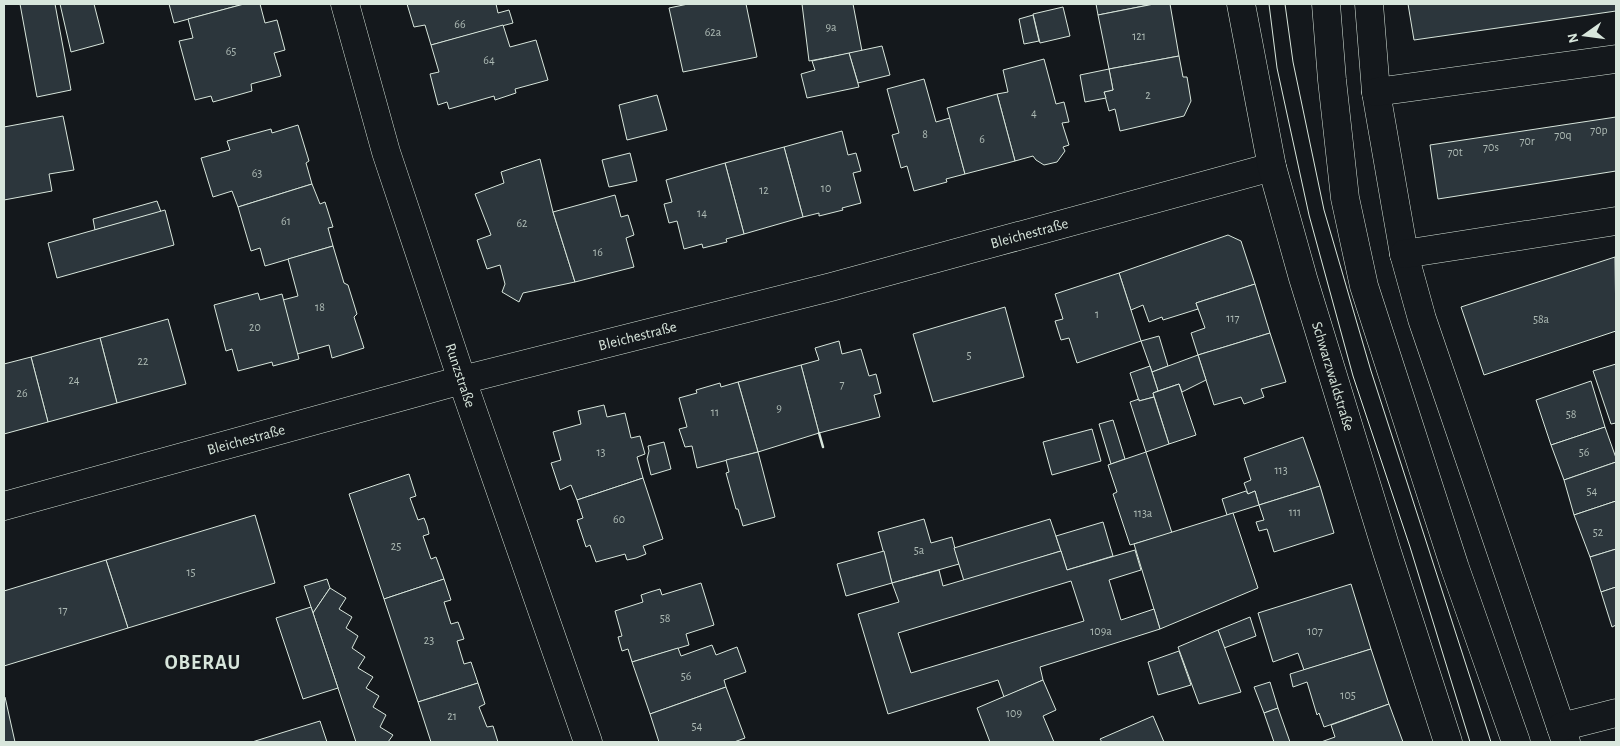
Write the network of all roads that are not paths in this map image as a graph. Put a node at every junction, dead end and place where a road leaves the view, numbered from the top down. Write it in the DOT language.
graph roads {
  1 [pos="345,4"];
  2 [pos="1241,4"];
  3 [pos="1326,4"];
  4 [pos="1369,4"];
  5 [pos="1616,59"];
  6 [pos="1376,92"];
  7 [pos="1272,166"];
  8 [pos="1616,221"];
  9 [pos="1404,254"];
  10 [pos="462,380"];
  11 [pos="4,506"];
  12 [pos="1616,713"];
  13 [pos="1563,735"];
  14 [pos="588,742"];
  15 [pos="1448,742"];
  16 [pos="1516,742"];
  1 -- 10 [label="street, Runzstraße"];
  2 -- 7 [label="street, Schwarzwaldstraße"];
  3 -- 16 [label="street"];
  4 -- 6 [label="street"];
  5 -- 6 [label="street"];
  6 -- 9 [label="street"];
  7 -- 10 [label="street, Bleichestraße"];
  7 -- 15 [label="street, Schwarzwaldstraße"];
  8 -- 9 [label="street"];
  9 -- 13 [label="street"];
  10 -- 11 [label="street, Bleichestraße"];
  10 -- 14 [label="street, Runzstraße"];
  12 -- 13 [label="street"];
}
